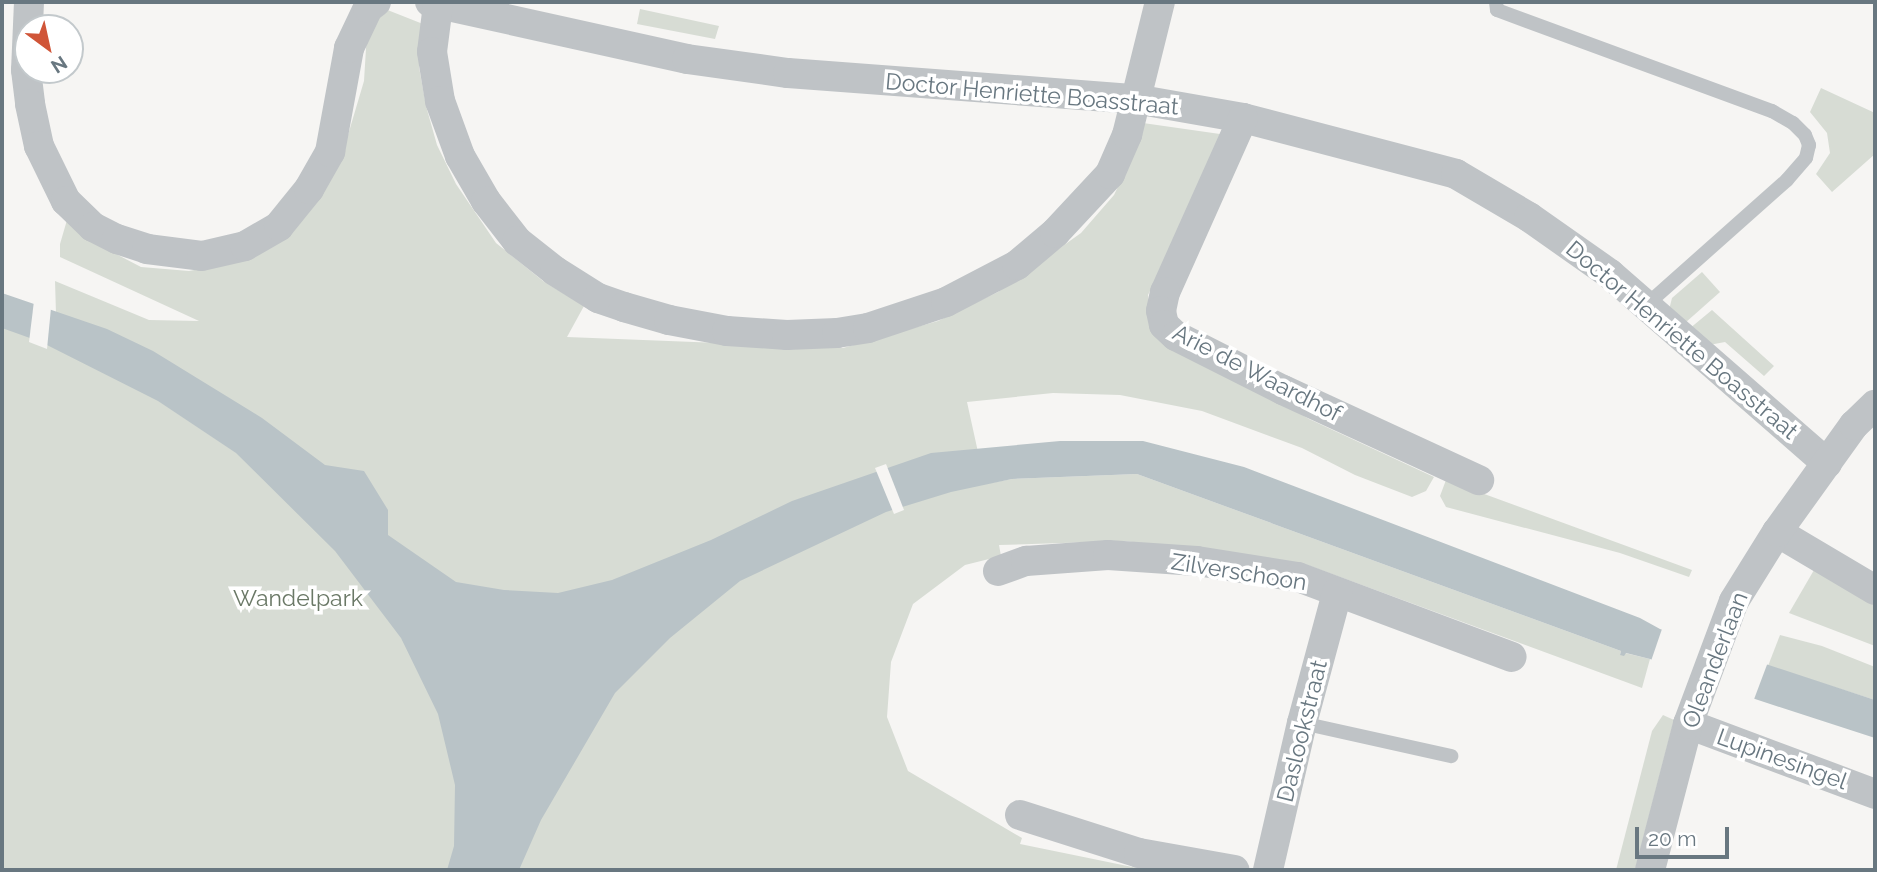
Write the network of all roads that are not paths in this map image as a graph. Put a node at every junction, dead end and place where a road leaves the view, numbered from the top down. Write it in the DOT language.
graph roads {
  1 [pos="29,2"];
  2 [pos="376,2"];
  3 [pos="1160,2"];
  4 [pos="1496,2"];
  5 [pos="434,4"];
  6 [pos="1135,99"];
  7 [pos="1243,118"];
  8 [pos="1645,306"];
  9 [pos="1875,405"];
  10 [pos="1827,463"];
  11 [pos="1479,480"];
  12 [pos="1777,532"];
  13 [pos="998,571"];
  14 [pos="1875,590"];
  15 [pos="1337,593"];
  16 [pos="1512,657"];
  17 [pos="1691,715"];
  18 [pos="1302,723"];
  19 [pos="1451,756"];
  20 [pos="1875,794"];
  21 [pos="1020,815"];
  22 [pos="1234,870"];
  23 [pos="1268,870"];
  24 [pos="1650,870"];
  1 -- 2 [label="street"];
  3 -- 6 [label="street"];
  4 -- 8 [label="lane"];
  5 -- 6 [label="street, Doctor Henriette Boasstraat"];
  5 -- 6 [label="street"];
  6 -- 7 [label="street, Doctor Henriette Boasstraat"];
  7 -- 8 [label="street, Doctor Henriette Boasstraat"];
  7 -- 11 [label="street, Arie de Waardhof"];
  8 -- 10 [label="street, Doctor Henriette Boasstraat"];
  9 -- 10 [label="street, Oleanderlaan"];
  10 -- 12 [label="street, Oleanderlaan"];
  12 -- 14 [label="street"];
  12 -- 17 [label="street, Oleanderlaan"];
  13 -- 15 [label="street, Zilverschoon"];
  15 -- 16 [label="street, Zilverschoon"];
  15 -- 18 [label="street, Daslookstraat"];
  17 -- 20 [label="street, Lupinesingel"];
  17 -- 24 [label="street, Oleanderlaan"];
  18 -- 19 [label="lane"];
  18 -- 23 [label="street, Daslookstraat"];
  21 -- 22 [label="street"];
}
